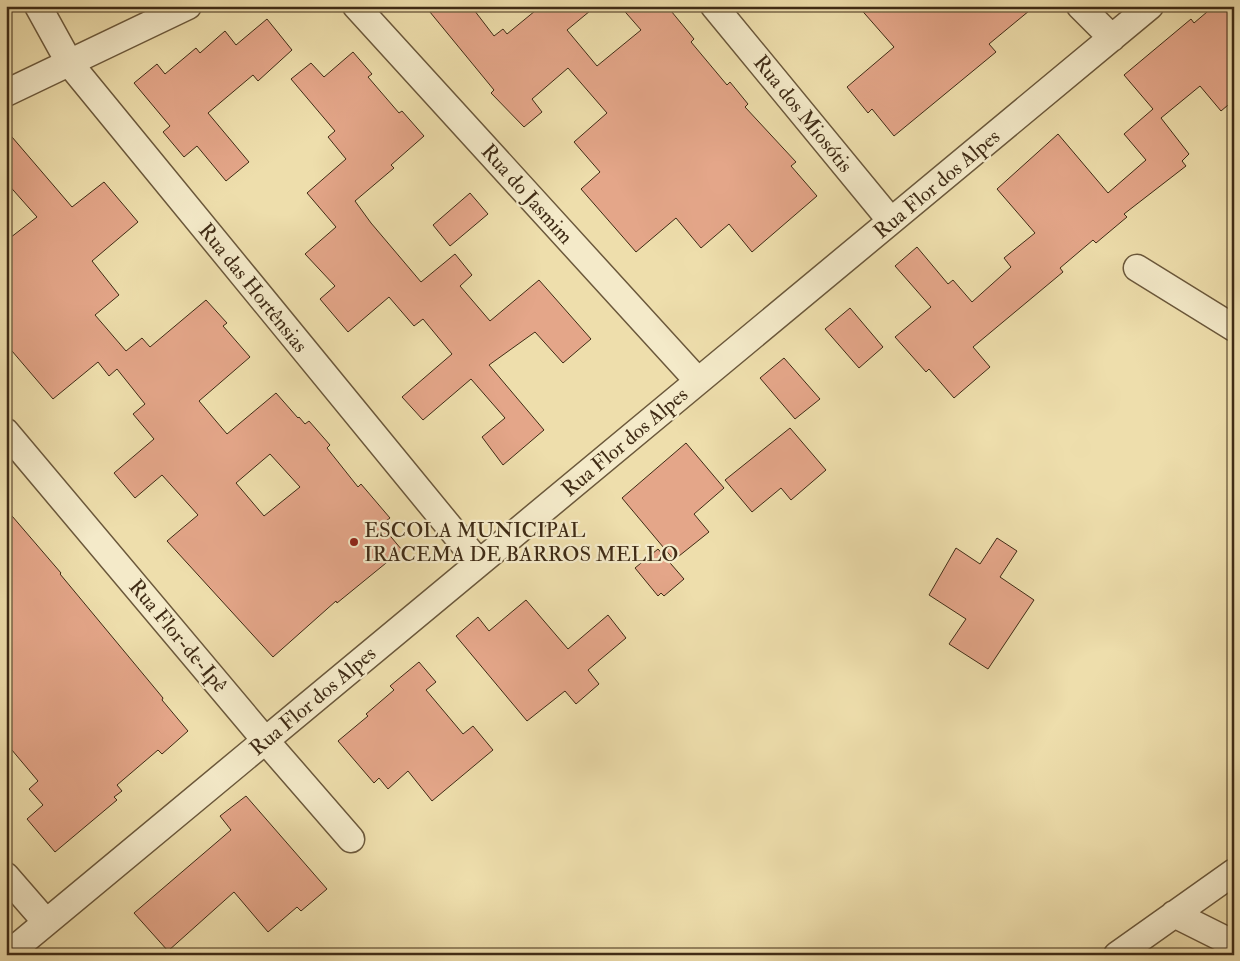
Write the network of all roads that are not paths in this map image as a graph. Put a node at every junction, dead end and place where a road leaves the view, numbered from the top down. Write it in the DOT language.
graph roads {
  1 [pos="38,6"];
  2 [pos="188,6"];
  3 [pos="356,6"];
  4 [pos="714,6"];
  5 [pos="1080,6"];
  6 [pos="1150,6"];
  7 [pos="1112,38"];
  8 [pos="70,64"];
  9 [pos="6,93"];
  10 [pos="891,221"];
  11 [pos="1137,268"];
  12 [pos="1234,328"];
  13 [pos="698,381"];
  14 [pos="6,432"];
  15 [pos="479,563"];
  16 [pos="265,740"];
  17 [pos="351,839"];
  18 [pos="1234,872"];
  19 [pos="6,876"];
  20 [pos="1174,914"];
  21 [pos="46,922"];
  22 [pos="1234,944"];
  23 [pos="7,955"];
  24 [pos="1117,955"];
  1 -- 8 [label="street, Rua das Hortênsias"];
  2 -- 8 [label="street"];
  3 -- 13 [label="street, Rua do Jasmim"];
  4 -- 10 [label="street, Rua dos Miosótis"];
  5 -- 7 [label="street"];
  6 -- 7 [label="street, Rua Flor dos Alpes"];
  7 -- 10 [label="street, Rua Flor dos Alpes"];
  8 -- 9 [label="street"];
  8 -- 15 [label="street, Rua das Hortênsias"];
  10 -- 13 [label="street, Rua Flor dos Alpes"];
  11 -- 12 [label="street"];
  13 -- 15 [label="street, Rua Flor dos Alpes"];
  14 -- 16 [label="street, Rua Flor-de-Ipê"];
  15 -- 16 [label="street, Rua Flor dos Alpes"];
  16 -- 17 [label="street, Rua Flor-de-Ipê"];
  16 -- 21 [label="street, Rua Flor dos Alpes"];
  18 -- 20 [label="street"];
  19 -- 21 [label="street"];
  20 -- 22 [label="street"];
  20 -- 24 [label="street"];
  21 -- 23 [label="street, Rua Flor dos Alpes"];
}
